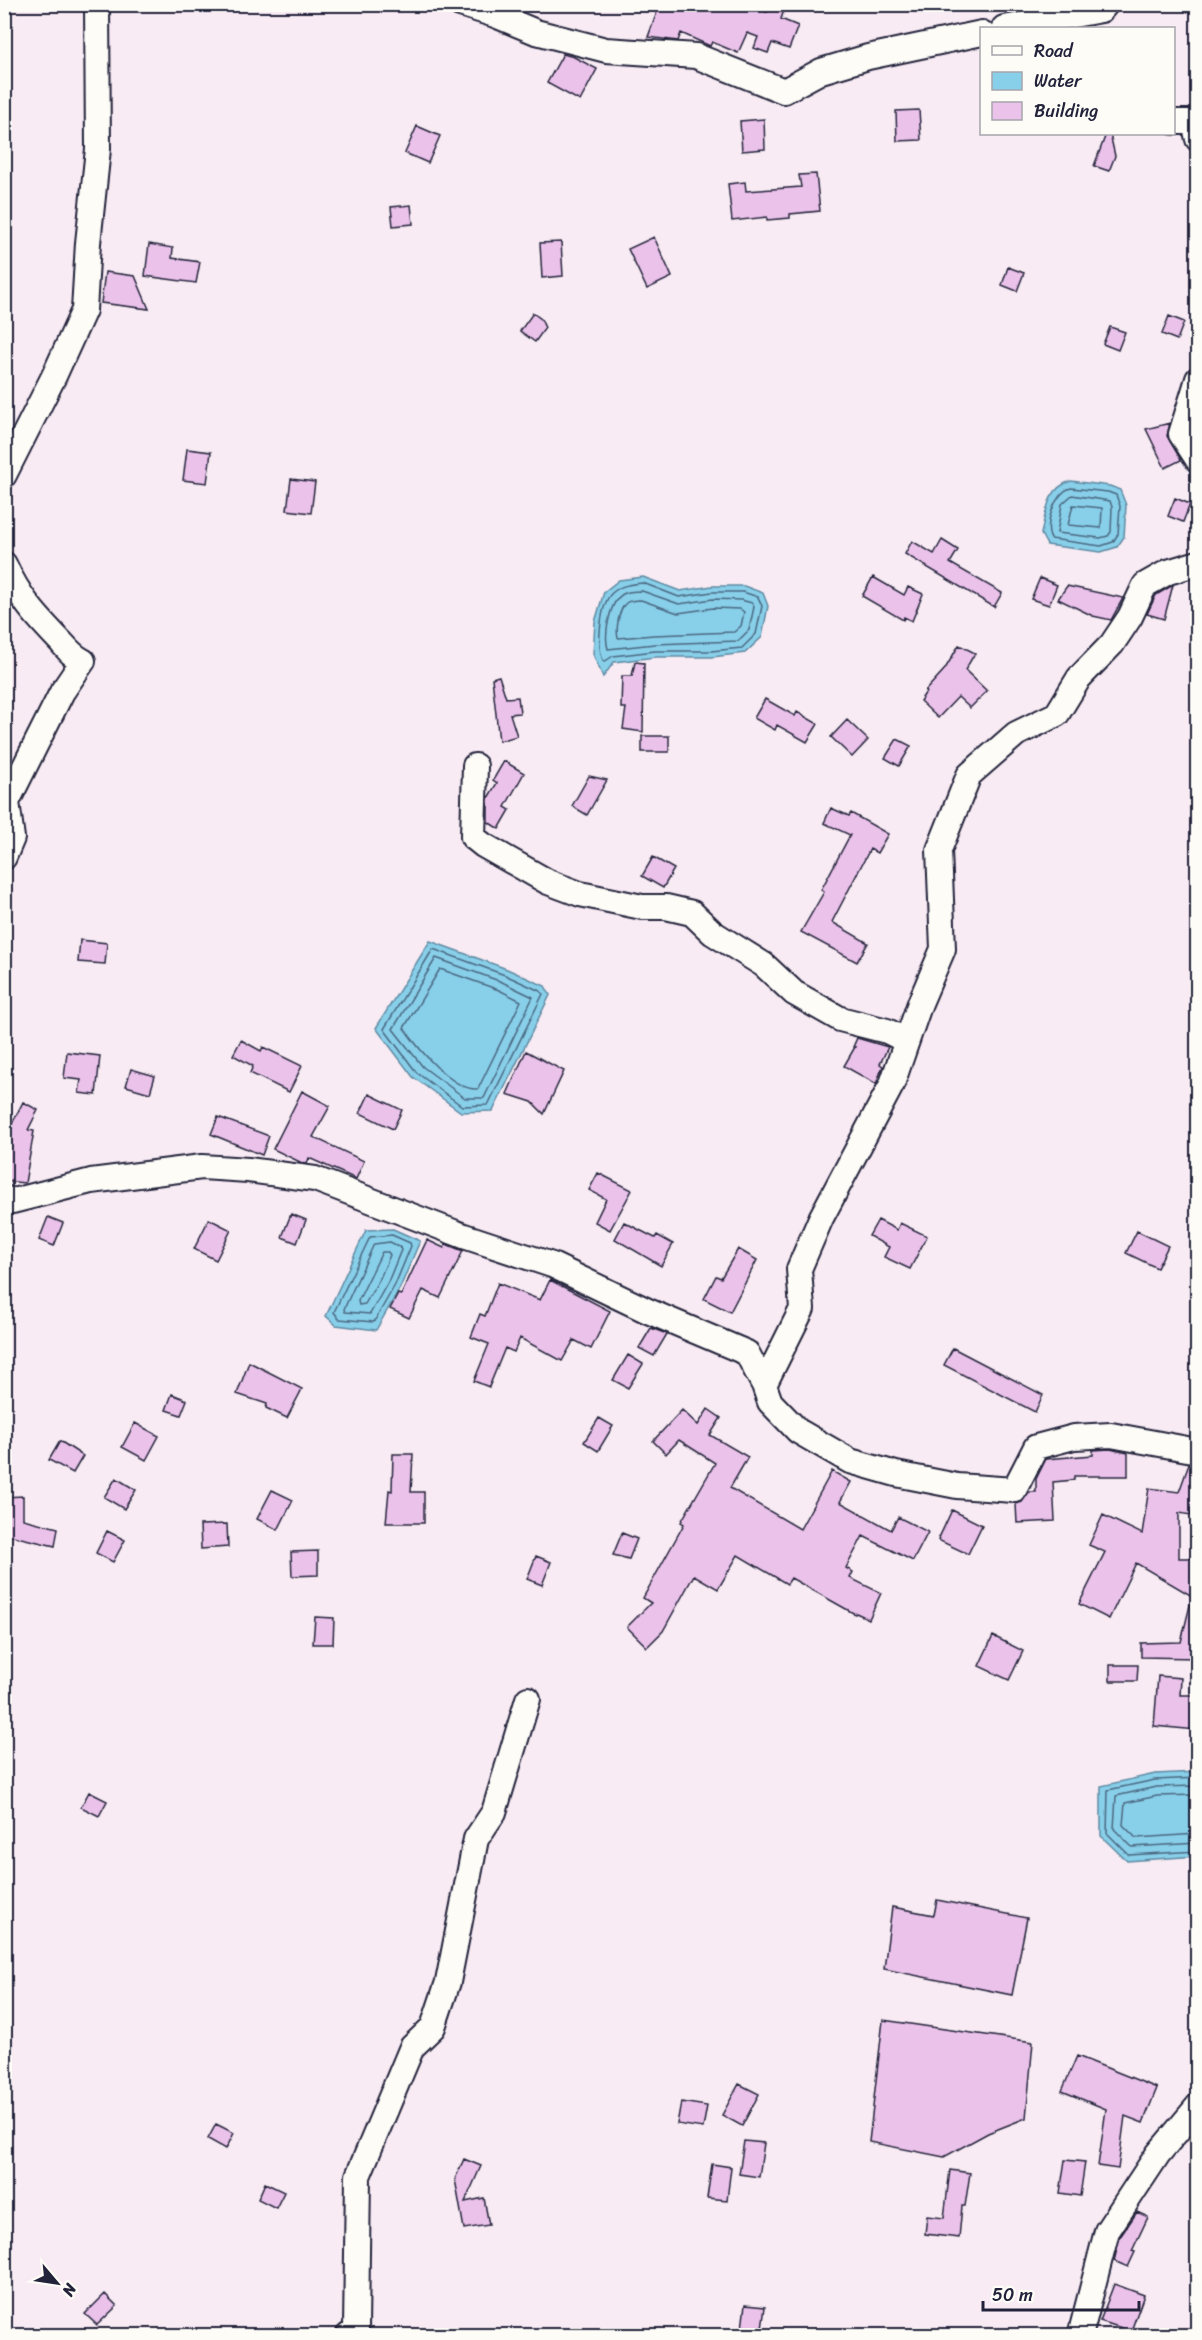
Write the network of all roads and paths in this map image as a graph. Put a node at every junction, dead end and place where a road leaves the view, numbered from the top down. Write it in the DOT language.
graph roads {
  1 [pos="97,4"];
  2 [pos="460,4"];
  3 [pos="1105,14"];
  4 [pos="1011,27"];
  5 [pos="980,33"];
  6 [pos="1175,122"];
  7 [pos="1197,139"];
  8 [pos="1197,379"];
  9 [pos="1197,460"];
  10 [pos="4,475"];
  11 [pos="1197,563"];
  12 [pos="4,564"];
  13 [pos="475,766"];
  14 [pos="4,857"];
  15 [pos="907,1041"];
  16 [pos="4,1198"];
  17 [pos="764,1385"];
  18 [pos="1197,1450"];
  19 [pos="528,1699"];
  20 [pos="1197,2106"];
  21 [pos="348,2336"];
  22 [pos="1080,2336"];
  1 -- 10 [label="street"];
  2 -- 5 [label="street"];
  3 -- 4 [label="street"];
  6 -- 7 [label="street"];
  8 -- 9 [label="street"];
  11 -- 15 [label="street"];
  12 -- 14 [label="street"];
  13 -- 15 [label="street"];
  15 -- 17 [label="street"];
  16 -- 17 [label="street"];
  17 -- 18 [label="street"];
  19 -- 21 [label="street"];
  20 -- 22 [label="street"];
}
